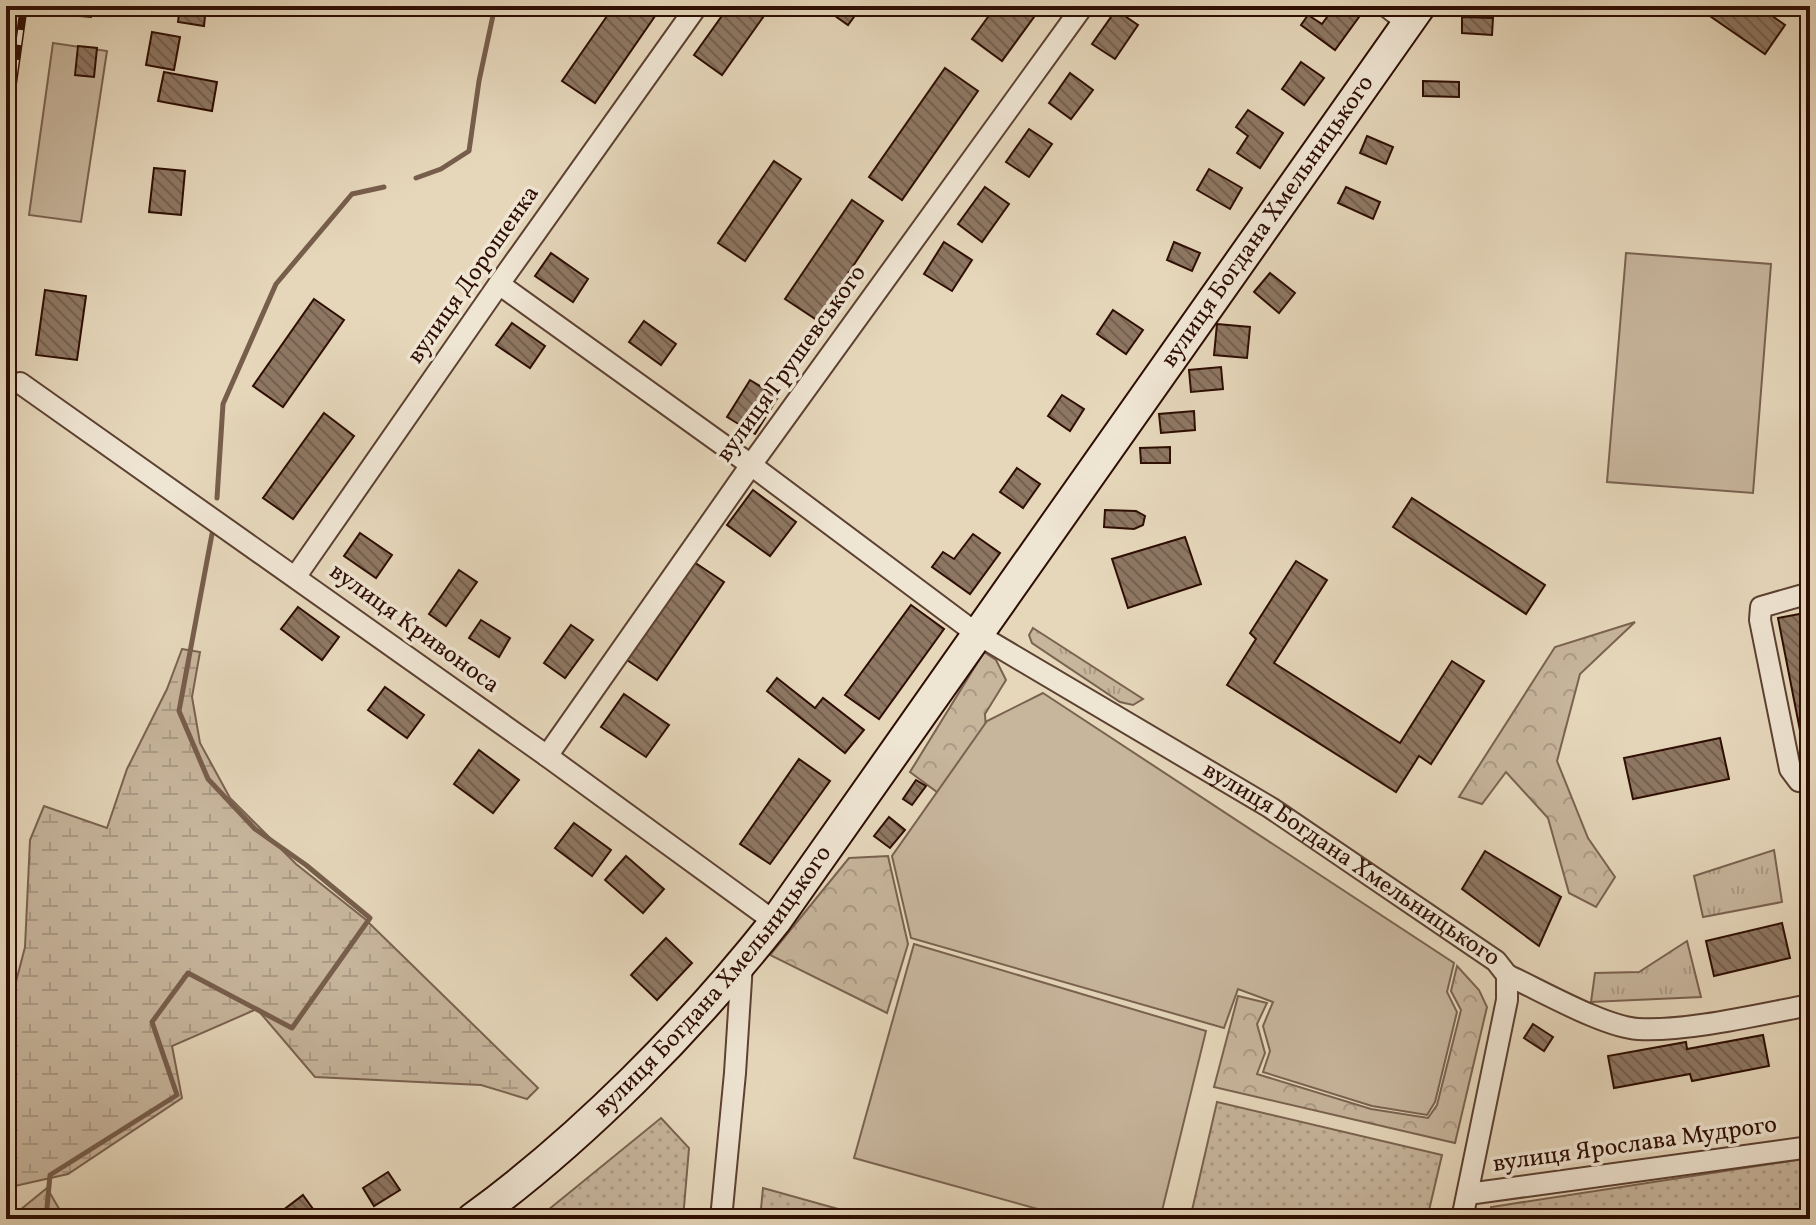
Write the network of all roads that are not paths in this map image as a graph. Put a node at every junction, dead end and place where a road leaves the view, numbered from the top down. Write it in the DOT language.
graph roads {
  1 [pos="697,6"];
  2 [pos="1083,6"];
  3 [pos="1405,12"];
  4 [pos="499,284"];
  5 [pos="20,383"];
  6 [pos="751,465"];
  7 [pos="296,576"];
  8 [pos="1810,593"];
  9 [pos="977,634"];
  10 [pos="547,756"];
  11 [pos="1810,782"];
  12 [pos="775,922"];
  13 [pos="742,964"];
  14 [pos="1507,975"];
  15 [pos="1810,1005"];
  16 [pos="1810,1147"];
  17 [pos="1468,1194"];
  18 [pos="472,1219"];
  19 [pos="721,1219"];
  20 [pos="1462,1219"];
  1 -- 4 [label="street, вулиця Дорошенка"];
  2 -- 6 [label="street, вулиця Грушевського"];
  3 -- 9 [label="street, вулиця Богдана Хмельницького"];
  4 -- 6 [label="street"];
  4 -- 7 [label="street, вулиця Дорошенка"];
  5 -- 7 [label="street, вулиця Кривоноса"];
  6 -- 9 [label="street"];
  6 -- 10 [label="street, вулиця Грушевського"];
  7 -- 10 [label="street, вулиця Кривоноса"];
  8 -- 11 [label="street"];
  9 -- 12 [label="street, вулиця Богдана Хмельницького"];
  9 -- 14 [label="street, вулиця Богдана Хмельницького"];
  10 -- 12 [label="street, вулиця Кривоноса"];
  12 -- 13 [label="street, вулиця Богдана Хмельницького"];
  13 -- 18 [label="street, вулиця Богдана Хмельницького"];
  13 -- 19 [label="street"];
  14 -- 15 [label="street"];
  14 -- 17 [label="street, вулиця Богдана Хмельницького"];
  16 -- 17 [label="street, вулиця Ярослава Мудрого"];
  17 -- 20 [label="street, вулиця Богдана Хмельницького"];
}
